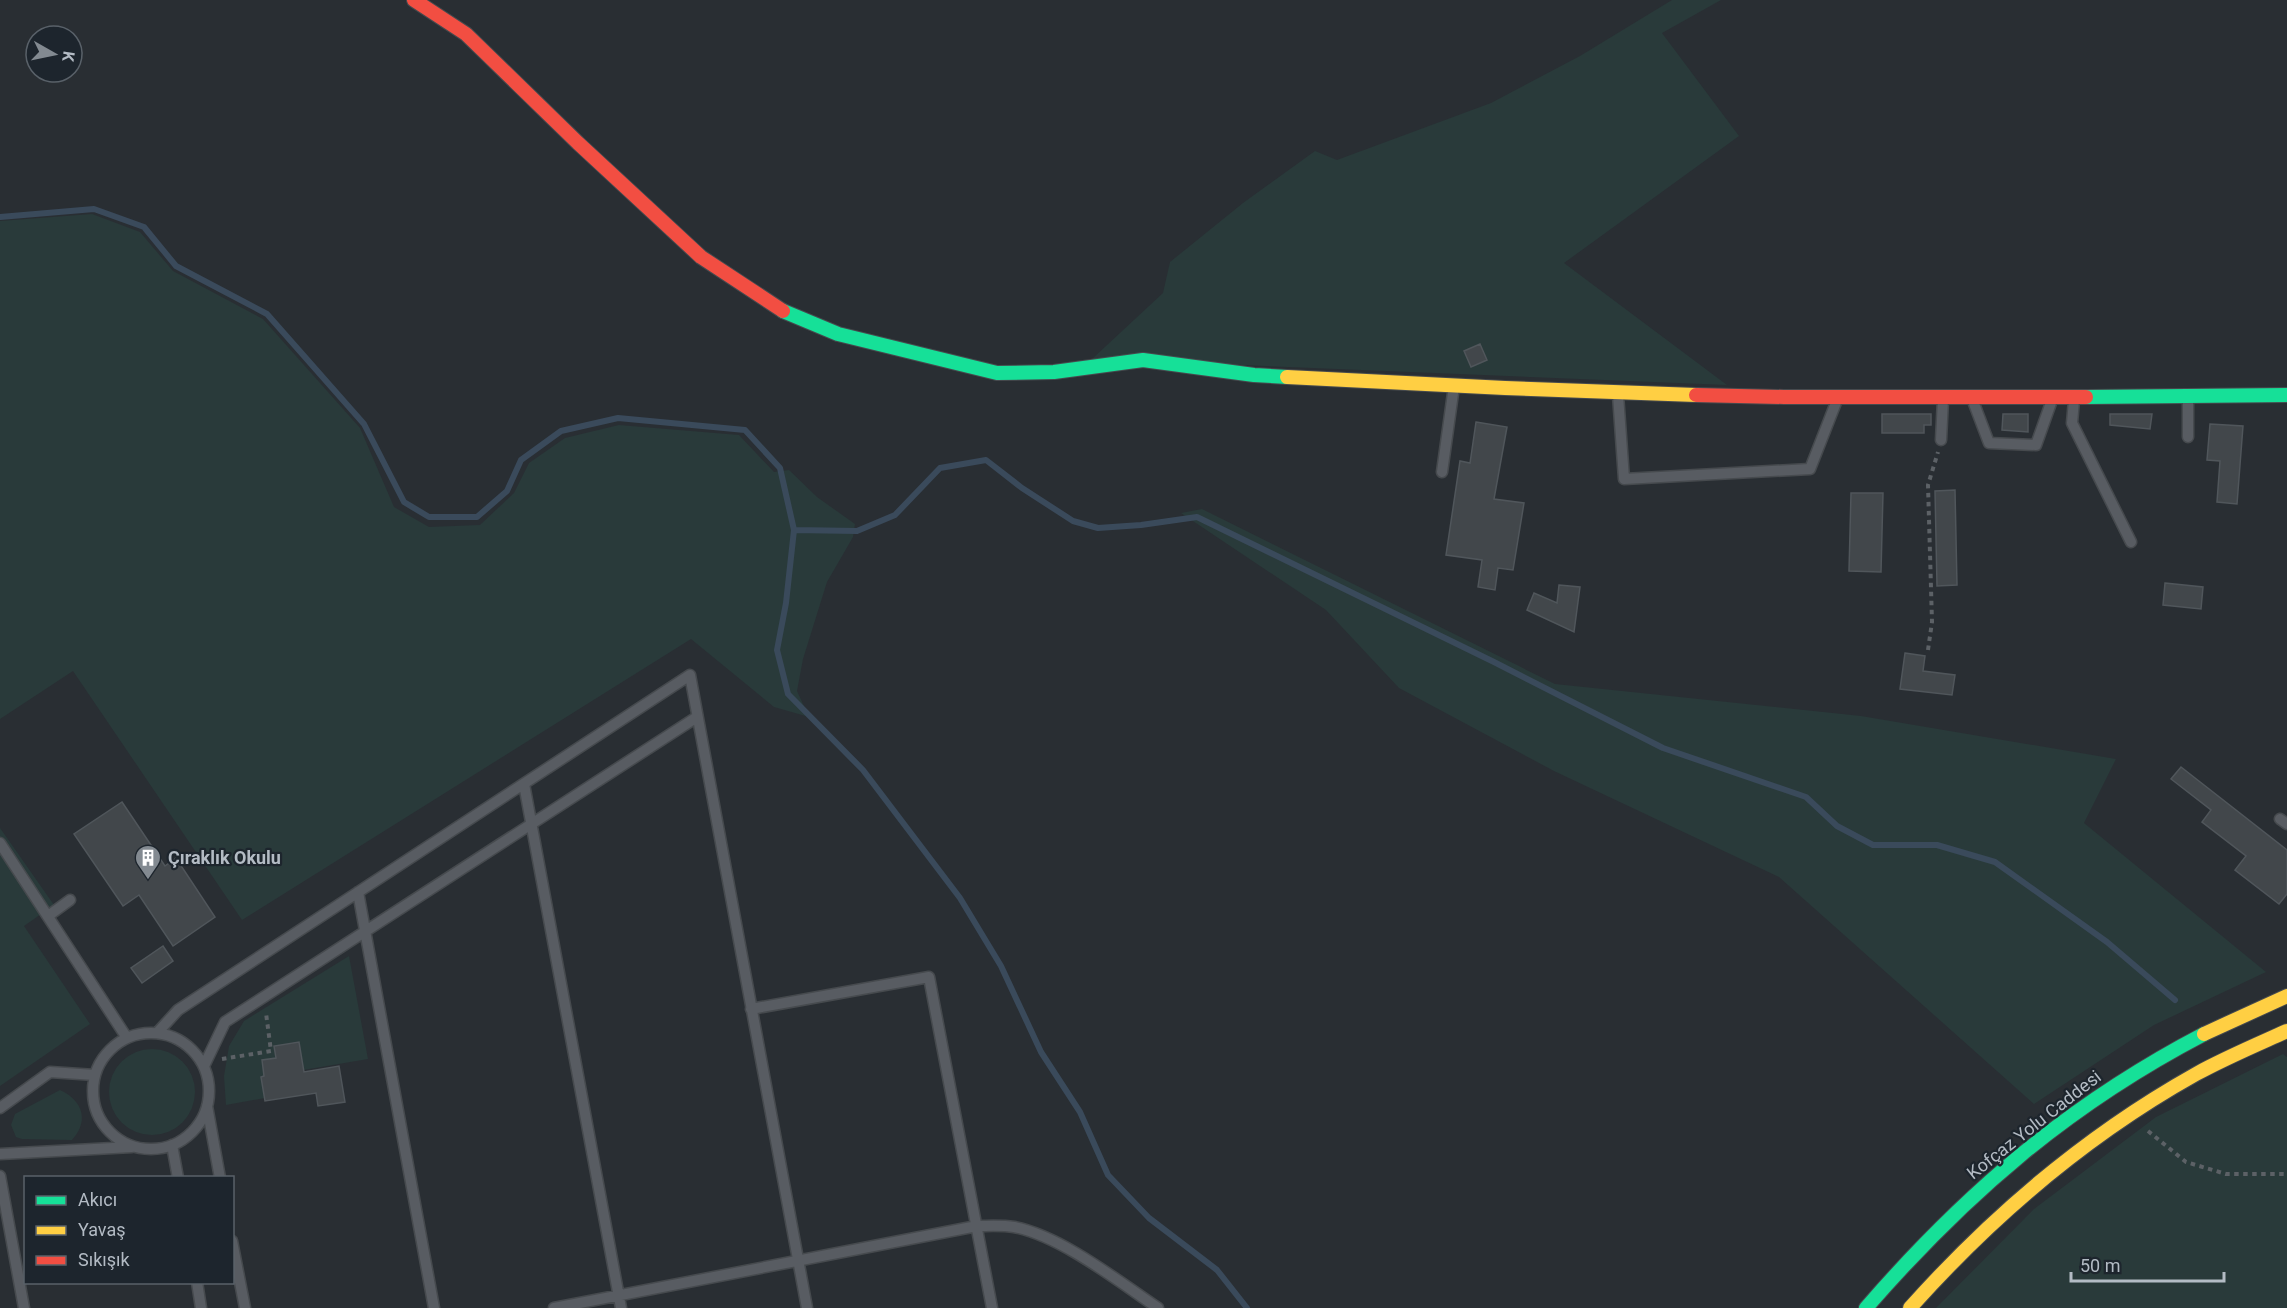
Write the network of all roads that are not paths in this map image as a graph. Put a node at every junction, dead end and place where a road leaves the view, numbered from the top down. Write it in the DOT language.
graph roads {
  1 [pos="414,0"];
  2 [pos="1454,386"];
  3 [pos="1618,392"];
  4 [pos="2287,395"];
  5 [pos="1943,396"];
  6 [pos="1971,396"];
  7 [pos="2053,396"];
  8 [pos="1838,397"];
  9 [pos="2074,397"];
  10 [pos="2188,397"];
  11 [pos="2188,437"];
  12 [pos="1941,440"];
  13 [pos="1442,472"];
  14 [pos="2131,542"];
  15 [pos="697,717"];
  16 [pos="524,784"];
  17 [pos="531,824"];
  18 [pos="0,843"];
  19 [pos="358,892"];
  20 [pos="70,900"];
  21 [pos="48,916"];
  22 [pos="365,932"];
  23 [pos="2287,996"];
  24 [pos="751,1009"];
  25 [pos="2287,1031"];
  26 [pos="157,1033"];
  27 [pos="127,1038"];
  28 [pos="206,1064"];
  29 [pos="95,1075"];
  30 [pos="207,1106"];
  31 [pos="0,1108"];
  32 [pos="172,1145"];
  33 [pos="136,1147"];
  34 [pos="0,1154"];
  35 [pos="0,1176"];
  36 [pos="178,1176"];
  37 [pos="220,1176"];
  38 [pos="977,1226"];
  39 [pos="234,1251"];
  40 [pos="798,1261"];
  41 [pos="197,1284"];
  42 [pos="619,1296"];
  43 [pos="24,1308"];
  44 [pos="201,1308"];
  45 [pos="245,1308"];
  46 [pos="434,1308"];
  47 [pos="554,1308"];
  48 [pos="621,1308"];
  49 [pos="807,1308"];
  50 [pos="992,1308"];
  51 [pos="1158,1308"];
  52 [pos="1866,1308"];
  53 [pos="1910,1308"];
  1 -- 2 [label="street"];
  2 -- 3 [label="street"];
  2 -- 13 [label="lane"];
  3 -- 8 [label="street"];
  3 -- 8 [label="lane"];
  4 -- 10 [label="street"];
  5 -- 6 [label="street"];
  5 -- 8 [label="street"];
  5 -- 12 [label="lane"];
  6 -- 7 [label="street"];
  6 -- 7 [label="lane"];
  7 -- 9 [label="street"];
  9 -- 10 [label="street"];
  9 -- 14 [label="lane"];
  10 -- 11 [label="lane"];
  15 -- 16 [label="lane"];
  15 -- 17 [label="lane"];
  15 -- 24 [label="lane"];
  16 -- 17 [label="lane"];
  16 -- 19 [label="lane"];
  17 -- 22 [label="lane"];
  17 -- 42 [label="lane"];
  18 -- 21 [label="lane"];
  19 -- 22 [label="lane"];
  19 -- 26 [label="lane"];
  20 -- 21 [label="lane"];
  21 -- 27 [label="lane"];
  22 -- 28 [label="lane"];
  22 -- 46 [label="lane"];
  23 -- 52 [label="street, Kofçaz Yolu Caddesi"];
  24 -- 38 [label="lane"];
  24 -- 40 [label="lane"];
  25 -- 53 [label="street"];
  26 -- 27 [label="lane"];
  26 -- 28 [label="lane"];
  27 -- 29 [label="lane"];
  28 -- 30 [label="lane"];
  29 -- 31 [label="lane"];
  29 -- 33 [label="lane"];
  30 -- 32 [label="lane"];
  30 -- 37 [label="lane"];
  32 -- 33 [label="lane"];
  32 -- 36 [label="lane"];
  33 -- 34 [label="lane"];
  35 -- 43 [label="lane"];
  38 -- 40 [label="lane"];
  38 -- 50 [label="lane"];
  38 -- 51 [label="lane"];
  39 -- 45 [label="lane"];
  40 -- 42 [label="lane"];
  40 -- 49 [label="lane"];
  41 -- 44 [label="lane"];
  42 -- 47 [label="lane"];
  42 -- 48 [label="lane"];
}
